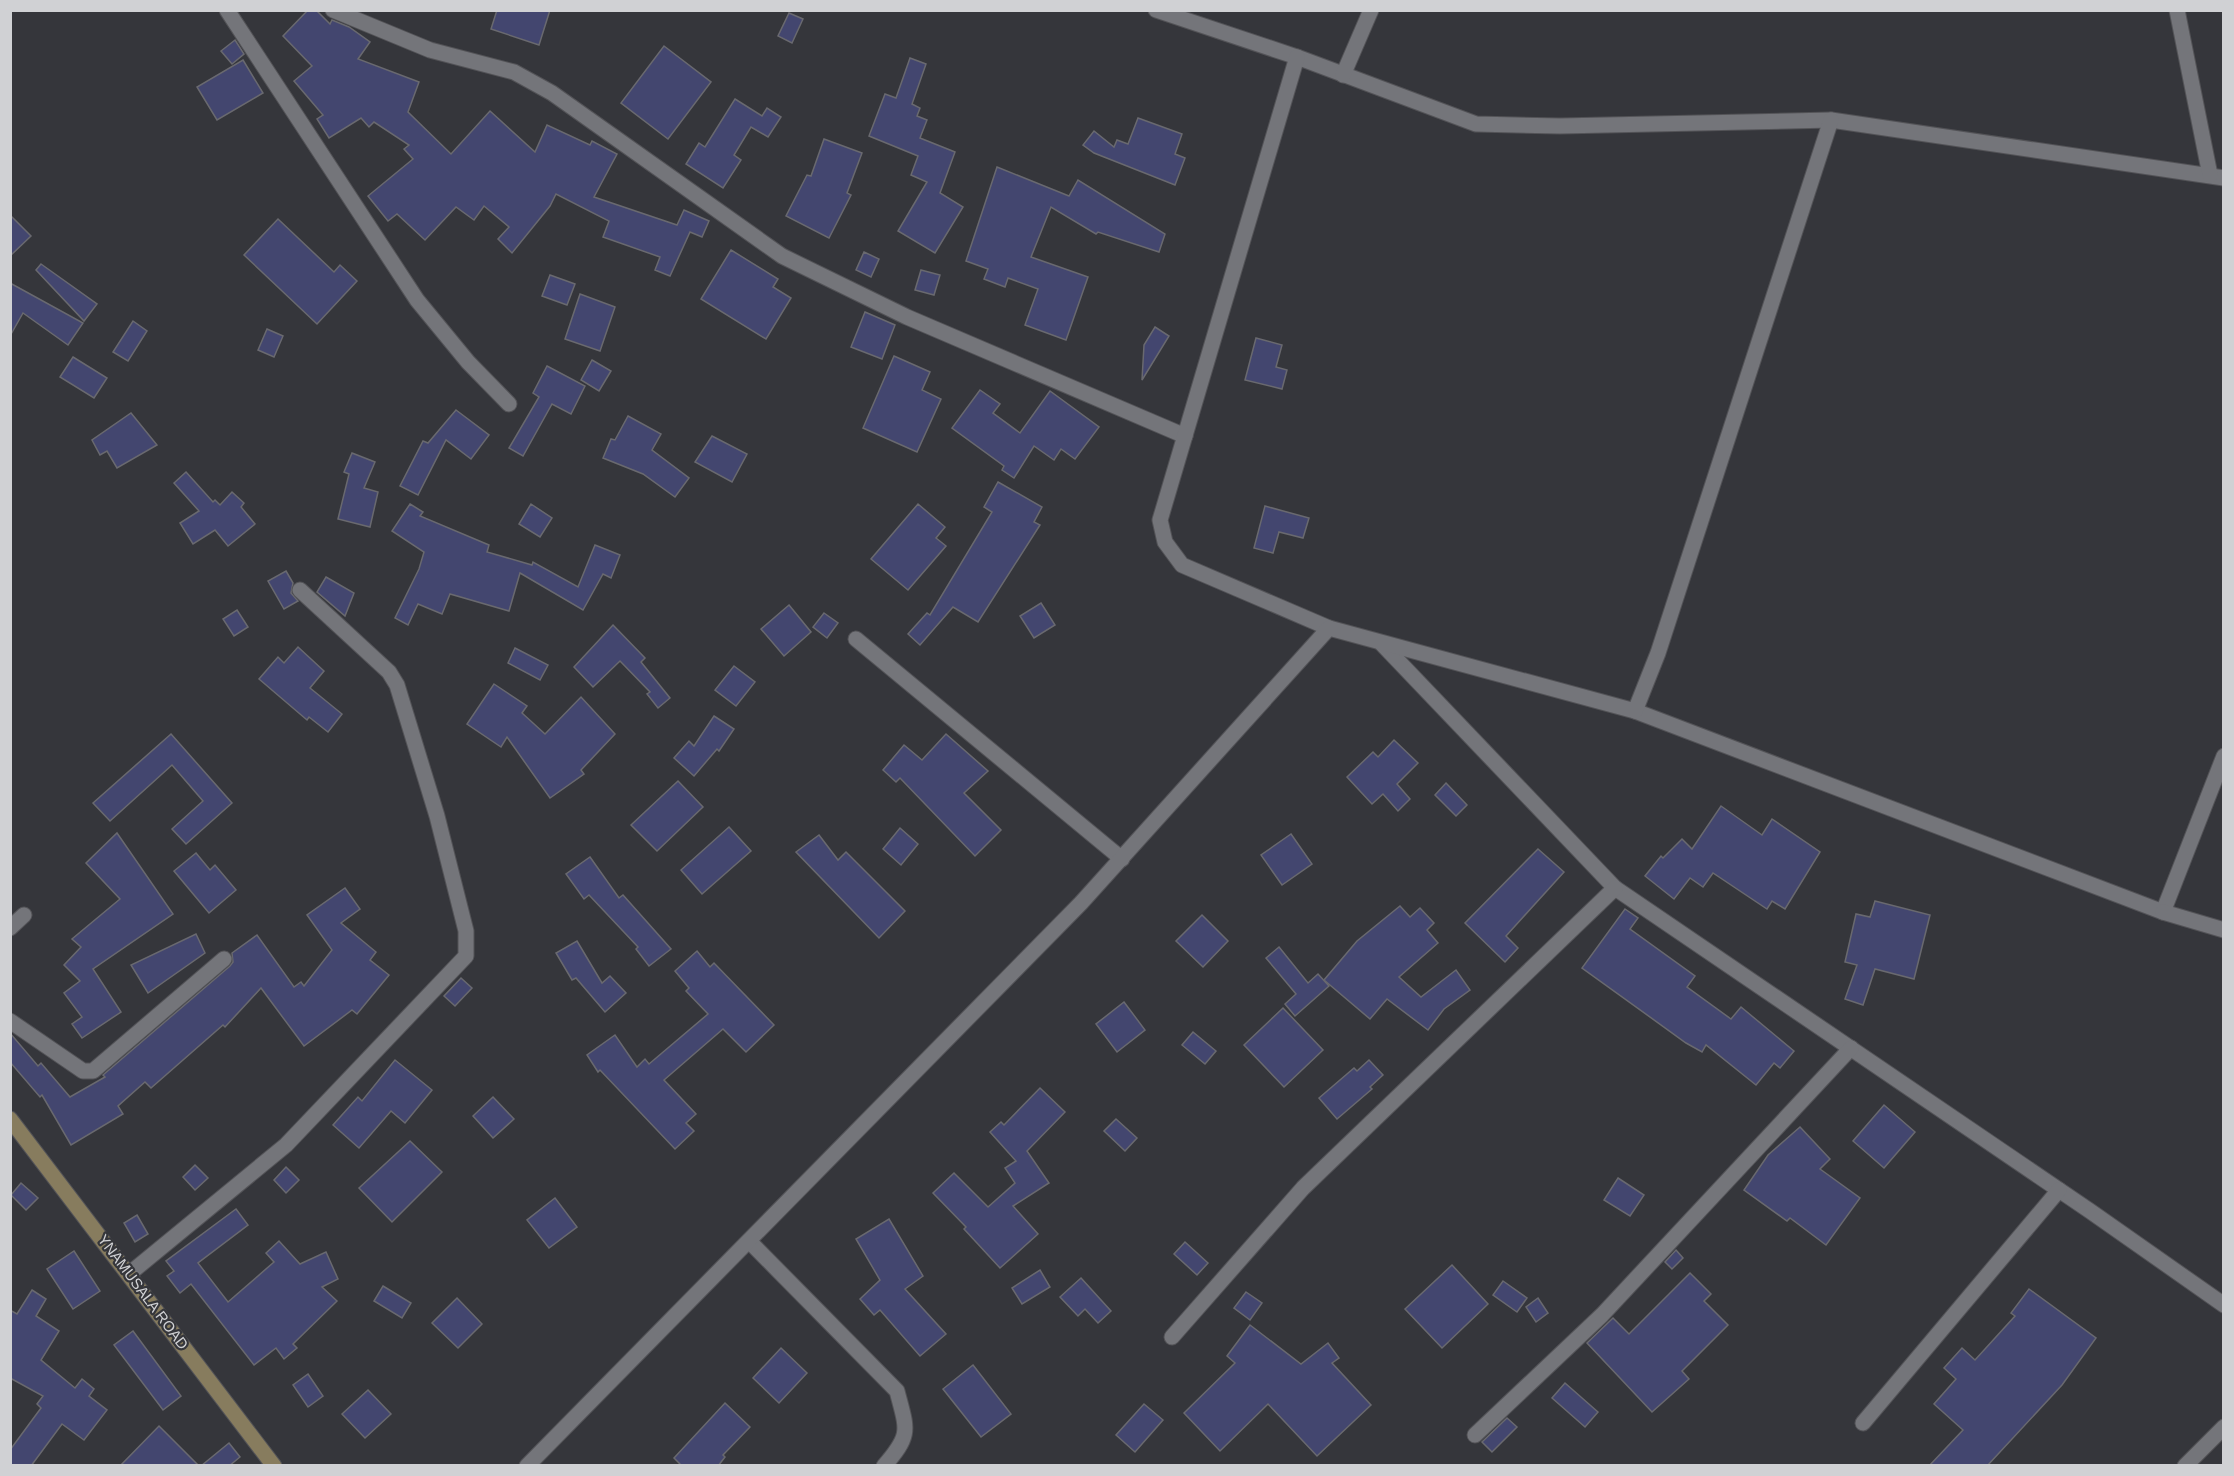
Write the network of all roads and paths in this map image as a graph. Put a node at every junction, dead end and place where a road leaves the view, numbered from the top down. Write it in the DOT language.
graph roads {
  1 [pos="227,10"];
  2 [pos="333,10"];
  3 [pos="1156,10"];
  4 [pos="1371,10"];
  5 [pos="2177,10"];
  6 [pos="1180,13"];
  7 [pos="1297,57"];
  8 [pos="1343,75"];
  9 [pos="1832,120"];
  10 [pos="2217,177"];
  11 [pos="509,404"];
  12 [pos="1185,436"];
  13 [pos="300,590"];
  14 [pos="1329,627"];
  15 [pos="856,639"];
  16 [pos="1382,644"];
  17 [pos="1635,711"];
  18 [pos="2223,756"];
  19 [pos="1122,859"];
  20 [pos="1615,888"];
  21 [pos="2163,912"];
  22 [pos="24,915"];
  23 [pos="10,928"];
  24 [pos="2223,930"];
  25 [pos="224,959"];
  26 [pos="10,1021"];
  27 [pos="1851,1048"];
  28 [pos="10,1119"];
  29 [pos="2059,1190"];
  30 [pos="748,1241"];
  31 [pos="129,1274"];
  32 [pos="2223,1305"];
  33 [pos="1172,1337"];
  34 [pos="1863,1423"];
  35 [pos="2223,1427"];
  36 [pos="1475,1435"];
  37 [pos="274,1466"];
  38 [pos="528,1466"];
  39 [pos="884,1466"];
  40 [pos="2185,1466"];
  1 -- 11 [label="street"];
  2 -- 12 [label="street"];
  3 -- 6 [label="street"];
  4 -- 8 [label="street"];
  5 -- 10 [label="street"];
  6 -- 7 [label="street"];
  7 -- 8 [label="street"];
  7 -- 12 [label="street"];
  8 -- 9 [label="street"];
  9 -- 10 [label="street"];
  9 -- 17 [label="street"];
  12 -- 14 [label="street"];
  13 -- 31 [label="street"];
  14 -- 16 [label="street"];
  14 -- 19 [label="street"];
  15 -- 19 [label="street"];
  16 -- 17 [label="street"];
  16 -- 20 [label="street"];
  17 -- 21 [label="street"];
  18 -- 21 [label="street"];
  19 -- 30 [label="street"];
  20 -- 27 [label="street"];
  20 -- 33 [label="street"];
  21 -- 24 [label="street"];
  22 -- 23 [label="street"];
  25 -- 26 [label="street"];
  27 -- 29 [label="street"];
  27 -- 36 [label="street"];
  28 -- 31 [label="main road, YNAMUSALA ROAD"];
  29 -- 32 [label="street"];
  29 -- 34 [label="street"];
  30 -- 38 [label="street"];
  30 -- 39 [label="street"];
  31 -- 37 [label="main road, YNAMUSALA ROAD"];
  35 -- 40 [label="street"];
}
